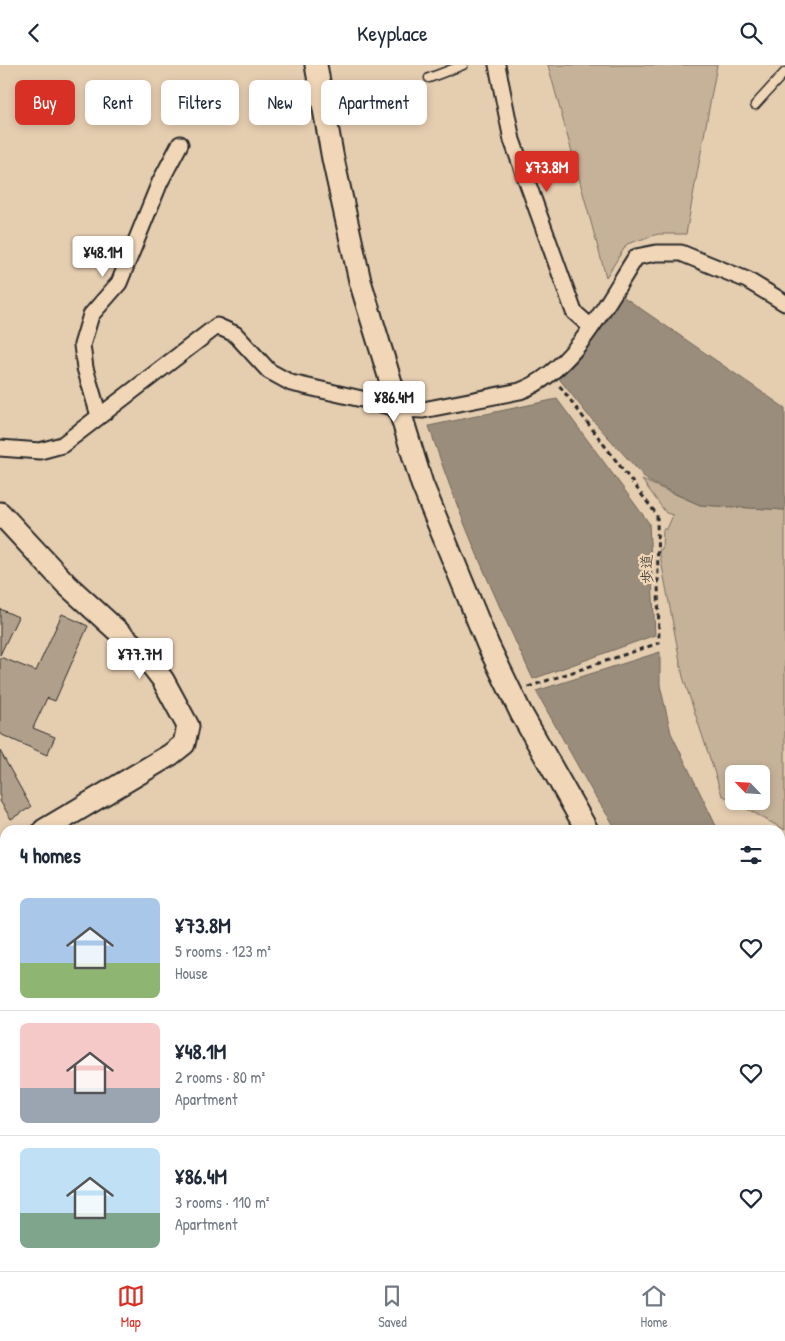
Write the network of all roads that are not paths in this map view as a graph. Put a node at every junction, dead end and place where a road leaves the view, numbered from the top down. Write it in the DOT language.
graph roads {
  1 [pos="316,65"];
  2 [pos="463,65"];
  3 [pos="497,65"];
  4 [pos="785,72"];
  5 [pos="429,78"];
  6 [pos="755,105"];
  7 [pos="180,144"];
  8 [pos="785,303"];
  9 [pos="591,327"];
  10 [pos="400,409"];
  11 [pos="99,416"];
  12 [pos="0,448"];
  13 [pos="0,513"];
  14 [pos="52,825"];
  15 [pos="583,825"];
  1 -- 10 [label="street"];
  2 -- 5 [label="lane"];
  3 -- 9 [label="street"];
  4 -- 6 [label="lane"];
  7 -- 11 [label="street"];
  8 -- 9 [label="street"];
  9 -- 10 [label="street"];
  10 -- 11 [label="street"];
  10 -- 15 [label="street"];
  11 -- 12 [label="street"];
  13 -- 14 [label="street"];
}
